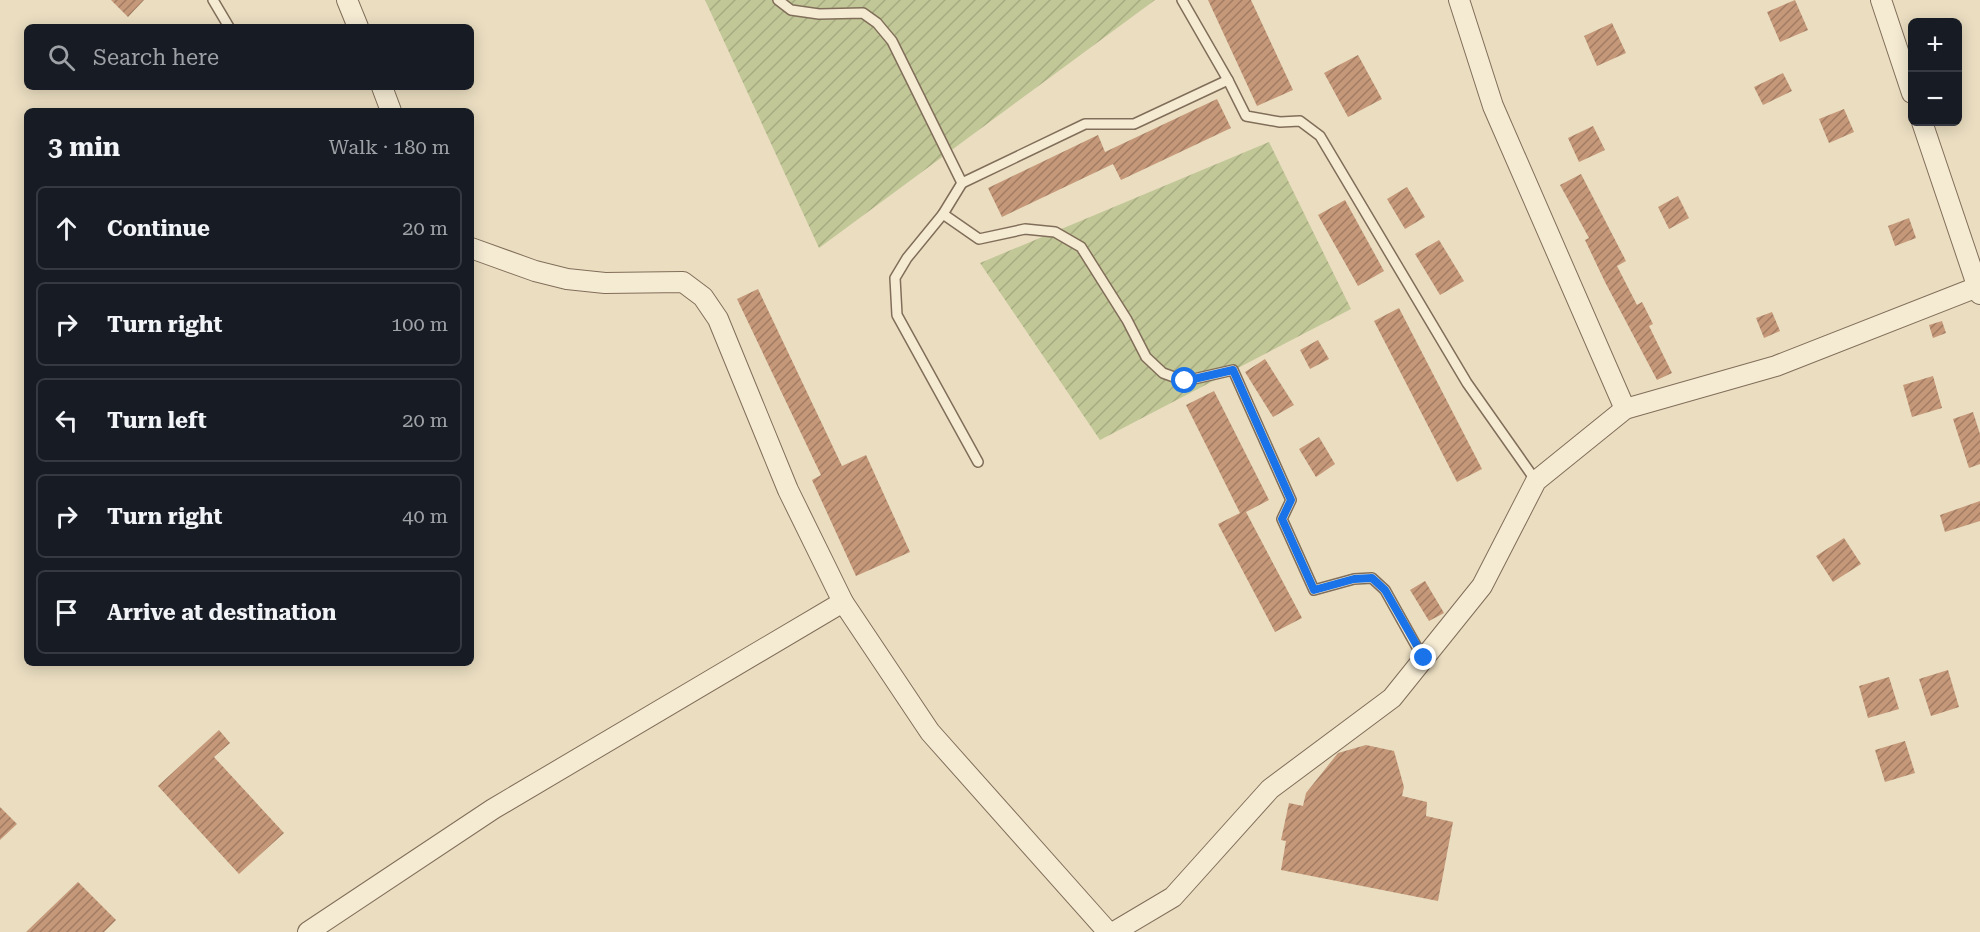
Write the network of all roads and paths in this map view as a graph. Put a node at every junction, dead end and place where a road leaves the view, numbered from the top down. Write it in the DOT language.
graph roads {
  1 [pos="213,0"];
  2 [pos="348,0"];
  3 [pos="778,0"];
  4 [pos="1182,0"];
  5 [pos="1459,0"];
  6 [pos="1881,0"];
  7 [pos="228,24"];
  8 [pos="354,24"];
  9 [pos="1228,80"];
  10 [pos="1908,81"];
  11 [pos="383,90"];
  12 [pos="390,108"];
  13 [pos="1923,126"];
  14 [pos="962,183"];
  15 [pos="943,214"];
  16 [pos="474,249"];
  17 [pos="1979,289"];
  18 [pos="1625,409"];
  19 [pos="978,462"];
  20 [pos="1536,481"];
  21 [pos="843,602"];
  22 [pos="1424,658"];
  23 [pos="308,932"];
  24 [pos="1108,932"];
  25 [pos="1114,932"];
  1 -- 7 [label="lane"];
  2 -- 8 [label="street"];
  3 -- 14 [label="lane"];
  4 -- 9 [label="lane"];
  5 -- 18 [label="street"];
  6 -- 10 [label="street"];
  9 -- 14 [label="lane"];
  9 -- 20 [label="lane"];
  11 -- 12 [label="street"];
  13 -- 17 [label="street"];
  14 -- 15 [label="lane"];
  15 -- 19 [label="lane"];
  15 -- 22 [label="lane"];
  16 -- 21 [label="street"];
  17 -- 18 [label="street"];
  18 -- 20 [label="street"];
  20 -- 22 [label="street"];
  21 -- 23 [label="street"];
  21 -- 24 [label="street"];
  22 -- 25 [label="street"];
}
